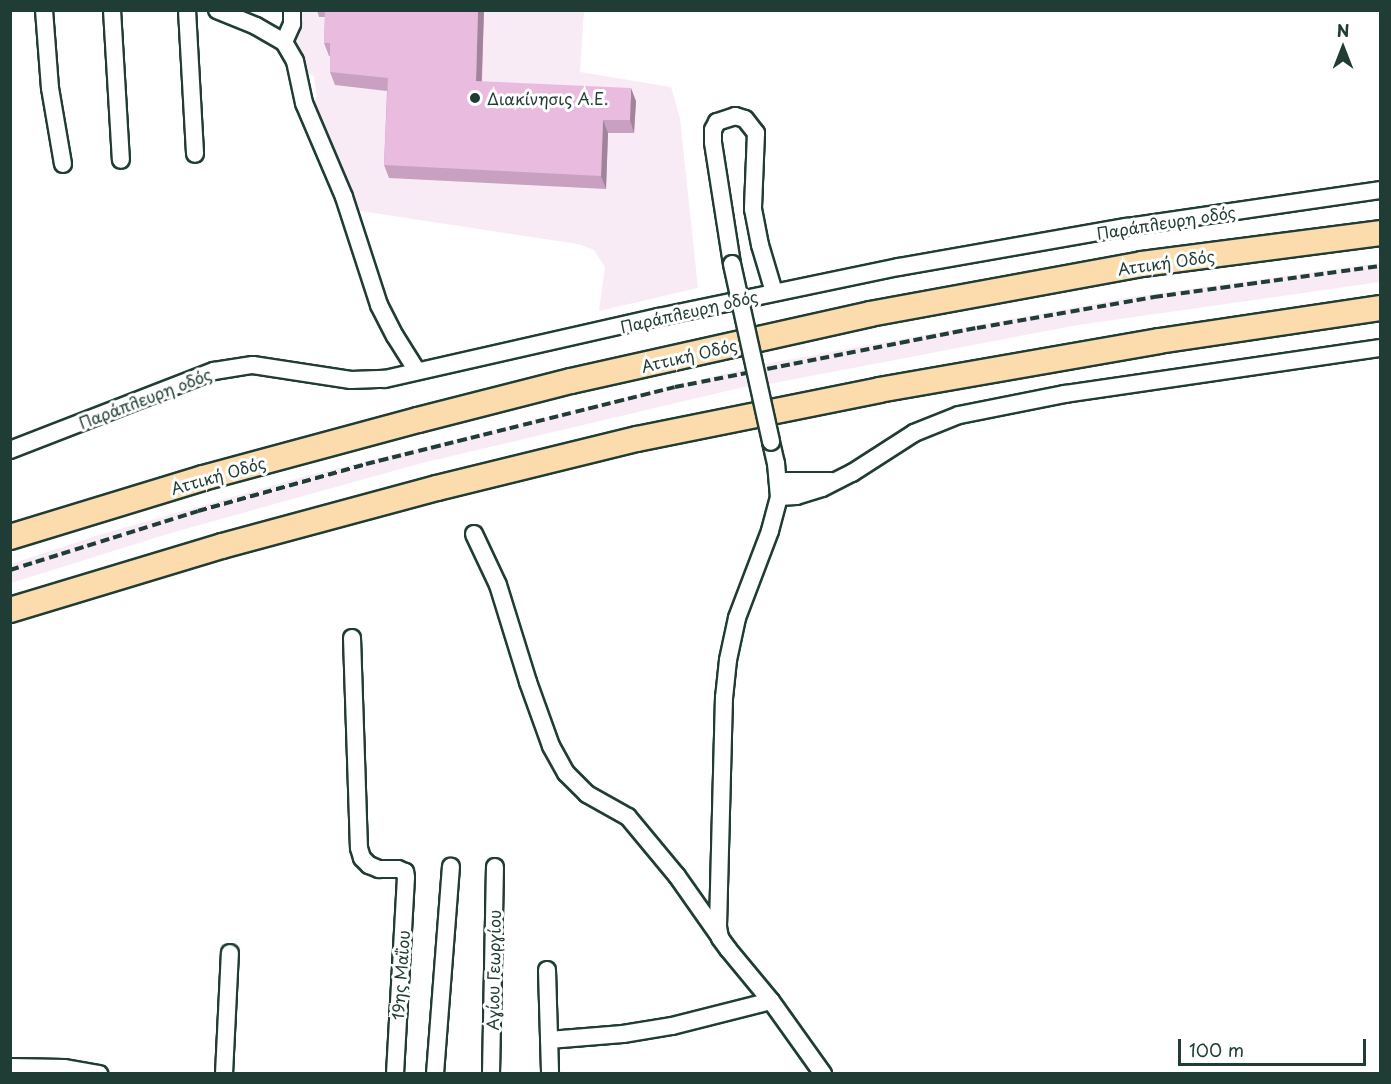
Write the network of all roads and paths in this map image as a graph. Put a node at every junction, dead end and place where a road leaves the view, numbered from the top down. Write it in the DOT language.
graph roads {
  1 [pos="44,10"];
  2 [pos="112,10"];
  3 [pos="188,10"];
  4 [pos="217,10"];
  5 [pos="292,10"];
  6 [pos="284,42"];
  7 [pos="195,154"];
  8 [pos="122,160"];
  9 [pos="63,164"];
  10 [pos="1380,190"];
  11 [pos="1380,233"];
  12 [pos="774,292"];
  13 [pos="1380,308"];
  14 [pos="1380,348"];
  15 [pos="417,372"];
  16 [pos="10,450"];
  17 [pos="778,489"];
  18 [pos="474,534"];
  19 [pos="10,537"];
  20 [pos="10,610"];
  21 [pos="352,638"];
  22 [pos="452,867"];
  23 [pos="495,867"];
  24 [pos="720,938"];
  25 [pos="230,953"];
  26 [pos="547,970"];
  27 [pos="771,1002"];
  28 [pos="549,1040"];
  29 [pos="10,1067"];
  30 [pos="99,1074"];
  31 [pos="224,1074"];
  32 [pos="395,1074"];
  33 [pos="435,1074"];
  34 [pos="491,1074"];
  35 [pos="550,1074"];
  36 [pos="823,1074"];
  1 -- 9 [label="street"];
  2 -- 8 [label="street"];
  3 -- 7 [label="street"];
  4 -- 6 [label="street"];
  5 -- 6 [label="street"];
  6 -- 15 [label="street"];
  10 -- 12 [label="street, Παράπλευρη οδός"];
  11 -- 19 [label="highway, Αττική Οδός"];
  12 -- 15 [label="street, Παράπλευρη οδός"];
  12 -- 17 [label="street, bridge"];
  13 -- 20 [label="highway"];
  14 -- 17 [label="street"];
  15 -- 16 [label="street, Παράπλευρη οδός"];
  17 -- 24 [label="street"];
  18 -- 24 [label="street"];
  21 -- 32 [label="street, 19ης Μαΐου"];
  22 -- 33 [label="street"];
  23 -- 34 [label="street, Αγίου Γεωργίου"];
  24 -- 27 [label="street"];
  25 -- 31 [label="street"];
  26 -- 28 [label="street"];
  27 -- 28 [label="street"];
  27 -- 36 [label="street"];
  28 -- 35 [label="street"];
  29 -- 30 [label="street"];
}
